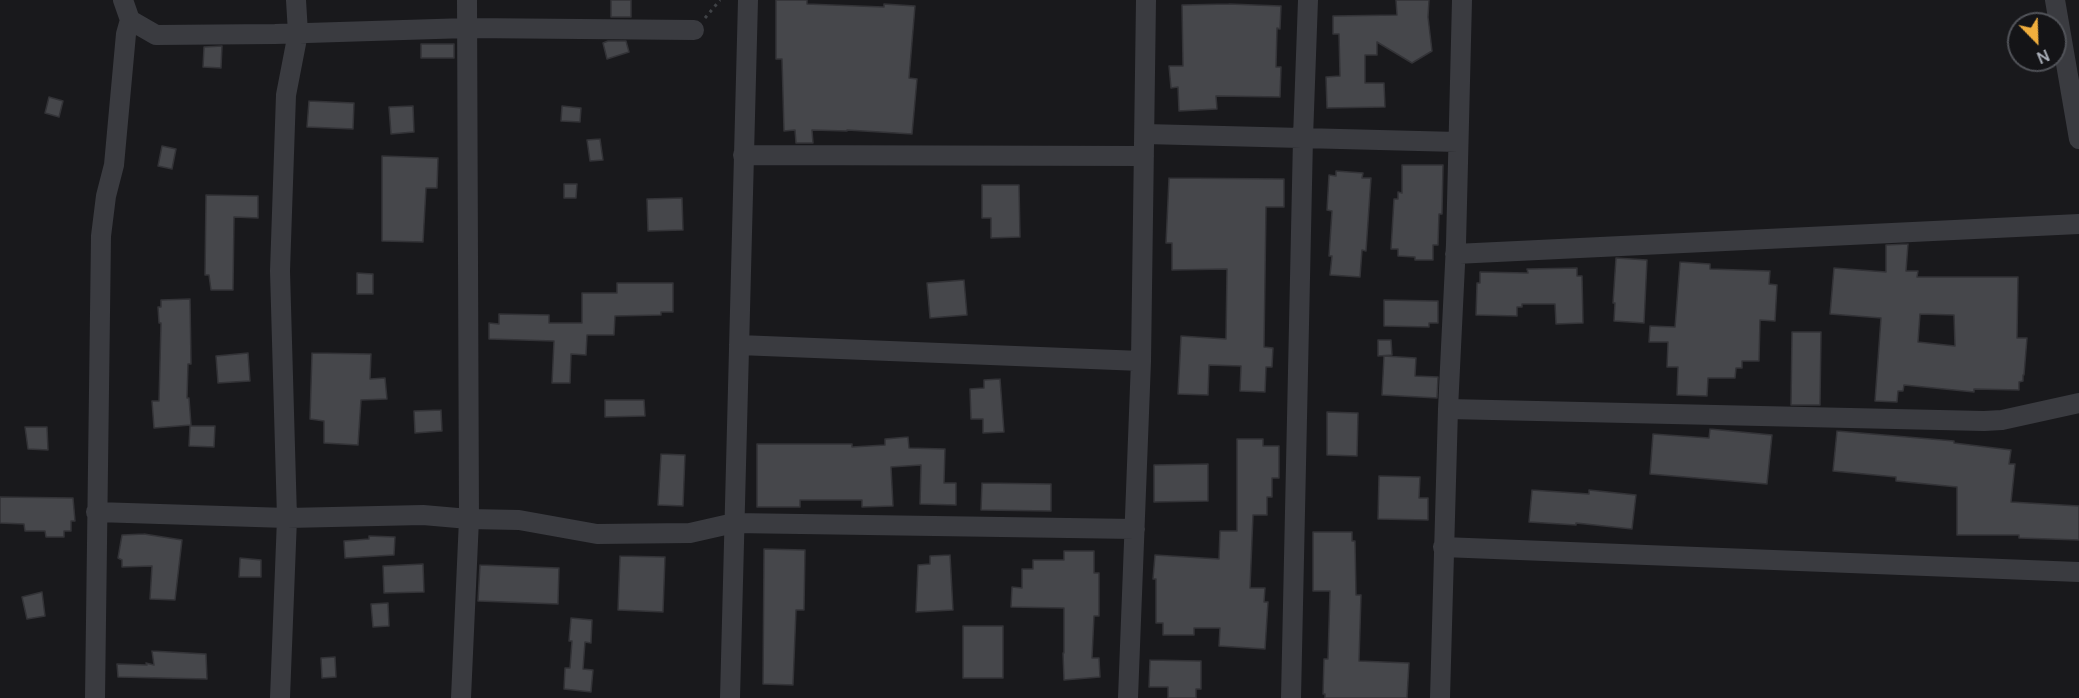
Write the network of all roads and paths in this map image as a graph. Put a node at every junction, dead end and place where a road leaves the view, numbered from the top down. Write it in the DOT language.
graph roads {
  1 [pos="123,0"];
  2 [pos="296,0"];
  3 [pos="467,0"];
  4 [pos="748,0"];
  5 [pos="1146,0"];
  6 [pos="1308,0"];
  7 [pos="1462,0"];
  8 [pos="2055,0"];
  9 [pos="130,20"];
  10 [pos="468,28"];
  11 [pos="694,30"];
  12 [pos="298,33"];
  13 [pos="2075,94"];
  14 [pos="1145,134"];
  15 [pos="1303,138"];
  16 [pos="2079,138"];
  17 [pos="1458,142"];
  18 [pos="743,155"];
  19 [pos="1144,156"];
  20 [pos="2079,224"];
  21 [pos="1455,249"];
  22 [pos="739,345"];
  23 [pos="1141,362"];
  24 [pos="2079,402"];
  25 [pos="1448,409"];
  26 [pos="96,512"];
  27 [pos="287,518"];
  28 [pos="469,519"];
  29 [pos="734,524"];
  30 [pos="1135,529"];
  31 [pos="1443,547"];
  32 [pos="2079,572"];
  33 [pos="95,698"];
  34 [pos="280,698"];
  35 [pos="461,698"];
  36 [pos="730,698"];
  37 [pos="1128,698"];
  38 [pos="1291,698"];
  39 [pos="1440,698"];
  1 -- 9 [label="street"];
  2 -- 12 [label="street"];
  3 -- 10 [label="street"];
  4 -- 18 [label="street"];
  5 -- 14 [label="street"];
  6 -- 15 [label="street"];
  7 -- 17 [label="street"];
  8 -- 13 [label="street"];
  9 -- 12 [label="street"];
  9 -- 26 [label="street"];
  10 -- 11 [label="street"];
  10 -- 12 [label="street"];
  10 -- 28 [label="street"];
  12 -- 27 [label="street"];
  13 -- 16 [label="street"];
  14 -- 15 [label="street"];
  14 -- 19 [label="street"];
  15 -- 17 [label="street"];
  15 -- 38 [label="street"];
  17 -- 21 [label="street"];
  18 -- 19 [label="street"];
  18 -- 22 [label="street"];
  19 -- 23 [label="street"];
  20 -- 21 [label="street"];
  21 -- 25 [label="street"];
  22 -- 23 [label="street"];
  22 -- 29 [label="street"];
  23 -- 30 [label="street"];
  24 -- 25 [label="street"];
  25 -- 31 [label="street"];
  26 -- 27 [label="street"];
  26 -- 33 [label="street"];
  27 -- 28 [label="street"];
  27 -- 34 [label="street"];
  28 -- 29 [label="street"];
  28 -- 35 [label="street"];
  29 -- 30 [label="street"];
  29 -- 36 [label="street"];
  30 -- 37 [label="street"];
  31 -- 32 [label="street"];
  31 -- 39 [label="street"];
}
